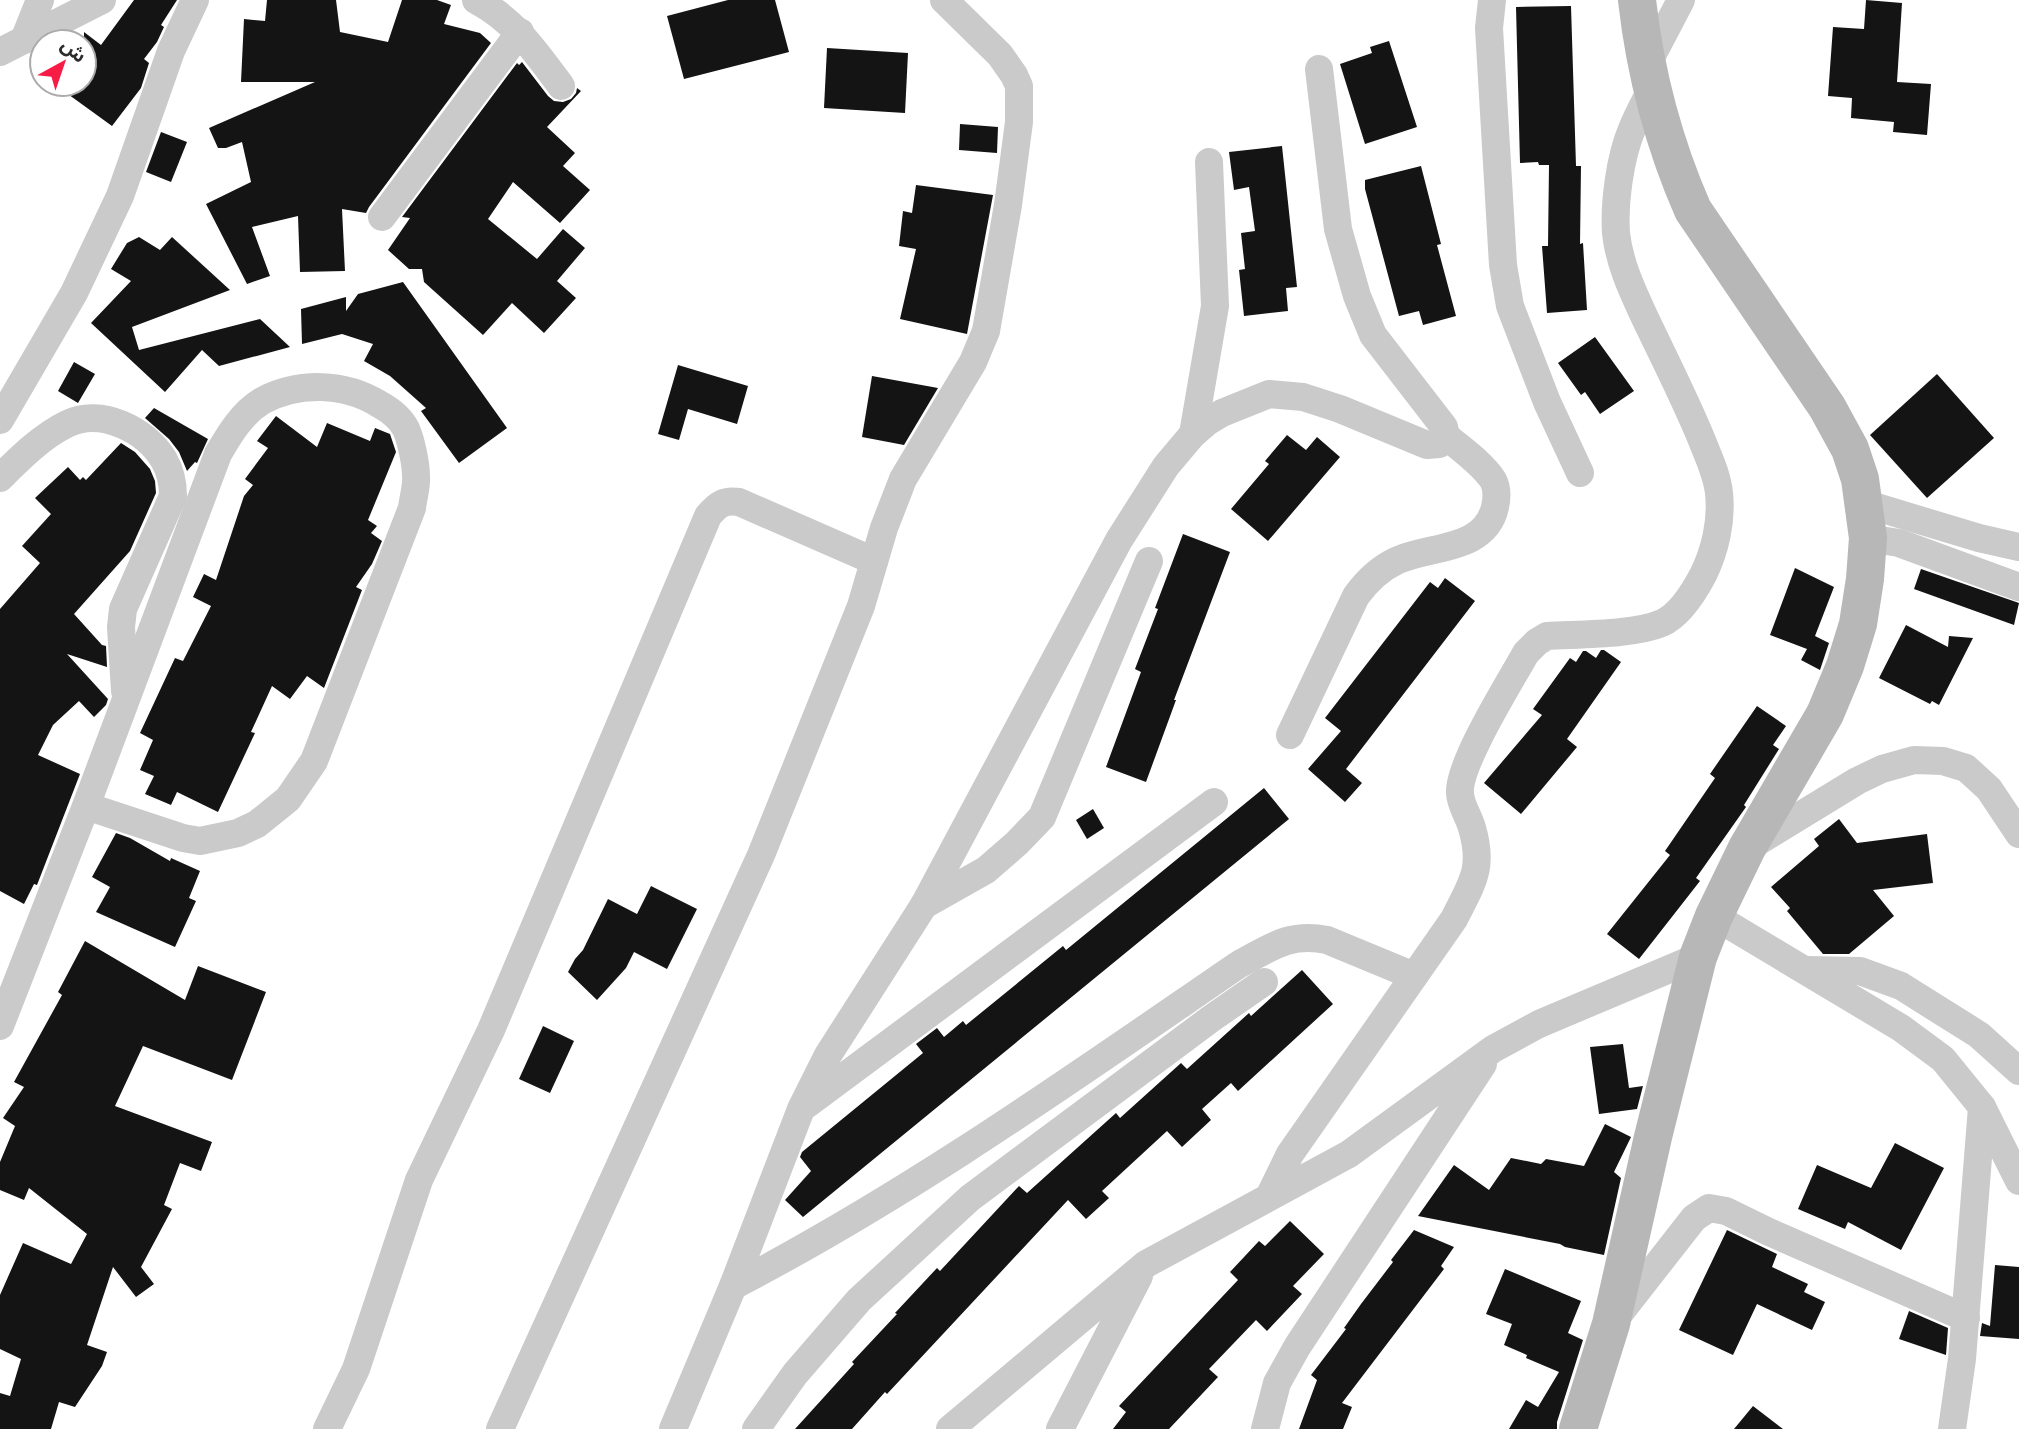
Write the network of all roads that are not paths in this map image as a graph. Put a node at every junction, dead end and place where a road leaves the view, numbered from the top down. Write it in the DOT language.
graph roads {
  1 [pos="40,0"];
  2 [pos="102,0"];
  3 [pos="195,0"];
  4 [pos="476,0"];
  5 [pos="944,0"];
  6 [pos="1492,0"];
  7 [pos="1637,0"];
  8 [pos="1681,0"];
  9 [pos="520,32"];
  10 [pos="12,46"];
  11 [pos="1319,69"];
  12 [pos="1650,75"];
  13 [pos="561,86"];
  14 [pos="1209,162"];
  15 [pos="382,217"];
  16 [pos="0,420"];
  17 [pos="1193,434"];
  18 [pos="1446,436"];
  19 [pos="1580,473"];
  20 [pos="0,478"];
  21 [pos="1866,521"];
  22 [pos="2019,547"];
  23 [pos="874,561"];
  24 [pos="1149,561"];
  25 [pos="2019,587"];
  26 [pos="125,701"];
  27 [pos="1290,735"];
  28 [pos="1214,802"];
  29 [pos="86,806"];
  30 [pos="2019,834"];
  31 [pos="1747,848"];
  32 [pos="924,905"];
  33 [pos="1714,916"];
  34 [pos="1698,957"];
  35 [pos="1803,970"];
  36 [pos="1413,976"];
  37 [pos="1264,982"];
  38 [pos="0,1026"];
  39 [pos="1493,1049"];
  40 [pos="2019,1071"];
  41 [pos="1982,1107"];
  42 [pos="801,1109"];
  43 [pos="2019,1181"];
  44 [pos="1270,1195"];
  45 [pos="1146,1264"];
  46 [pos="733,1286"];
  47 [pos="1966,1318"];
  48 [pos="1611,1324"];
  49 [pos="327,1429"];
  50 [pos="500,1429"];
  51 [pos="673,1429"];
  52 [pos="757,1429"];
  53 [pos="950,1429"];
  54 [pos="1060,1429"];
  55 [pos="1265,1429"];
  56 [pos="1578,1429"];
  57 [pos="1952,1429"];
  1 -- 10 [label="street"];
  2 -- 10 [label="street"];
  3 -- 16 [label="street"];
  4 -- 9 [label="street"];
  5 -- 23 [label="street"];
  6 -- 19 [label="street"];
  7 -- 12 [label="street"];
  8 -- 12 [label="street"];
  9 -- 13 [label="street"];
  9 -- 15 [label="street"];
  11 -- 18 [label="street"];
  12 -- 21 [label="street"];
  12 -- 36 [label="street"];
  14 -- 17 [label="street"];
  17 -- 18 [label="street"];
  17 -- 32 [label="street"];
  18 -- 27 [label="street"];
  20 -- 26 [label="street"];
  21 -- 22 [label="street"];
  21 -- 25 [label="street"];
  21 -- 31 [label="street"];
  23 -- 49 [label="street"];
  23 -- 50 [label="street"];
  24 -- 32 [label="street"];
  26 -- 29 [label="street"];
  26 -- 29 [label="street"];
  28 -- 42 [label="street"];
  29 -- 38 [label="street"];
  30 -- 31 [label="street"];
  31 -- 33 [label="street"];
  32 -- 42 [label="street"];
  33 -- 34 [label="street"];
  33 -- 35 [label="street"];
  34 -- 39 [label="street"];
  34 -- 48 [label="street"];
  35 -- 40 [label="street"];
  35 -- 41 [label="street"];
  36 -- 44 [label="street"];
  36 -- 46 [label="street"];
  37 -- 52 [label="street"];
  39 -- 44 [label="street"];
  39 -- 55 [label="street"];
  41 -- 43 [label="street"];
  41 -- 47 [label="street"];
  42 -- 46 [label="street"];
  44 -- 45 [label="street"];
  45 -- 53 [label="street"];
  45 -- 54 [label="street"];
  46 -- 51 [label="street"];
  47 -- 48 [label="street"];
  47 -- 57 [label="street"];
  48 -- 56 [label="street"];
}
